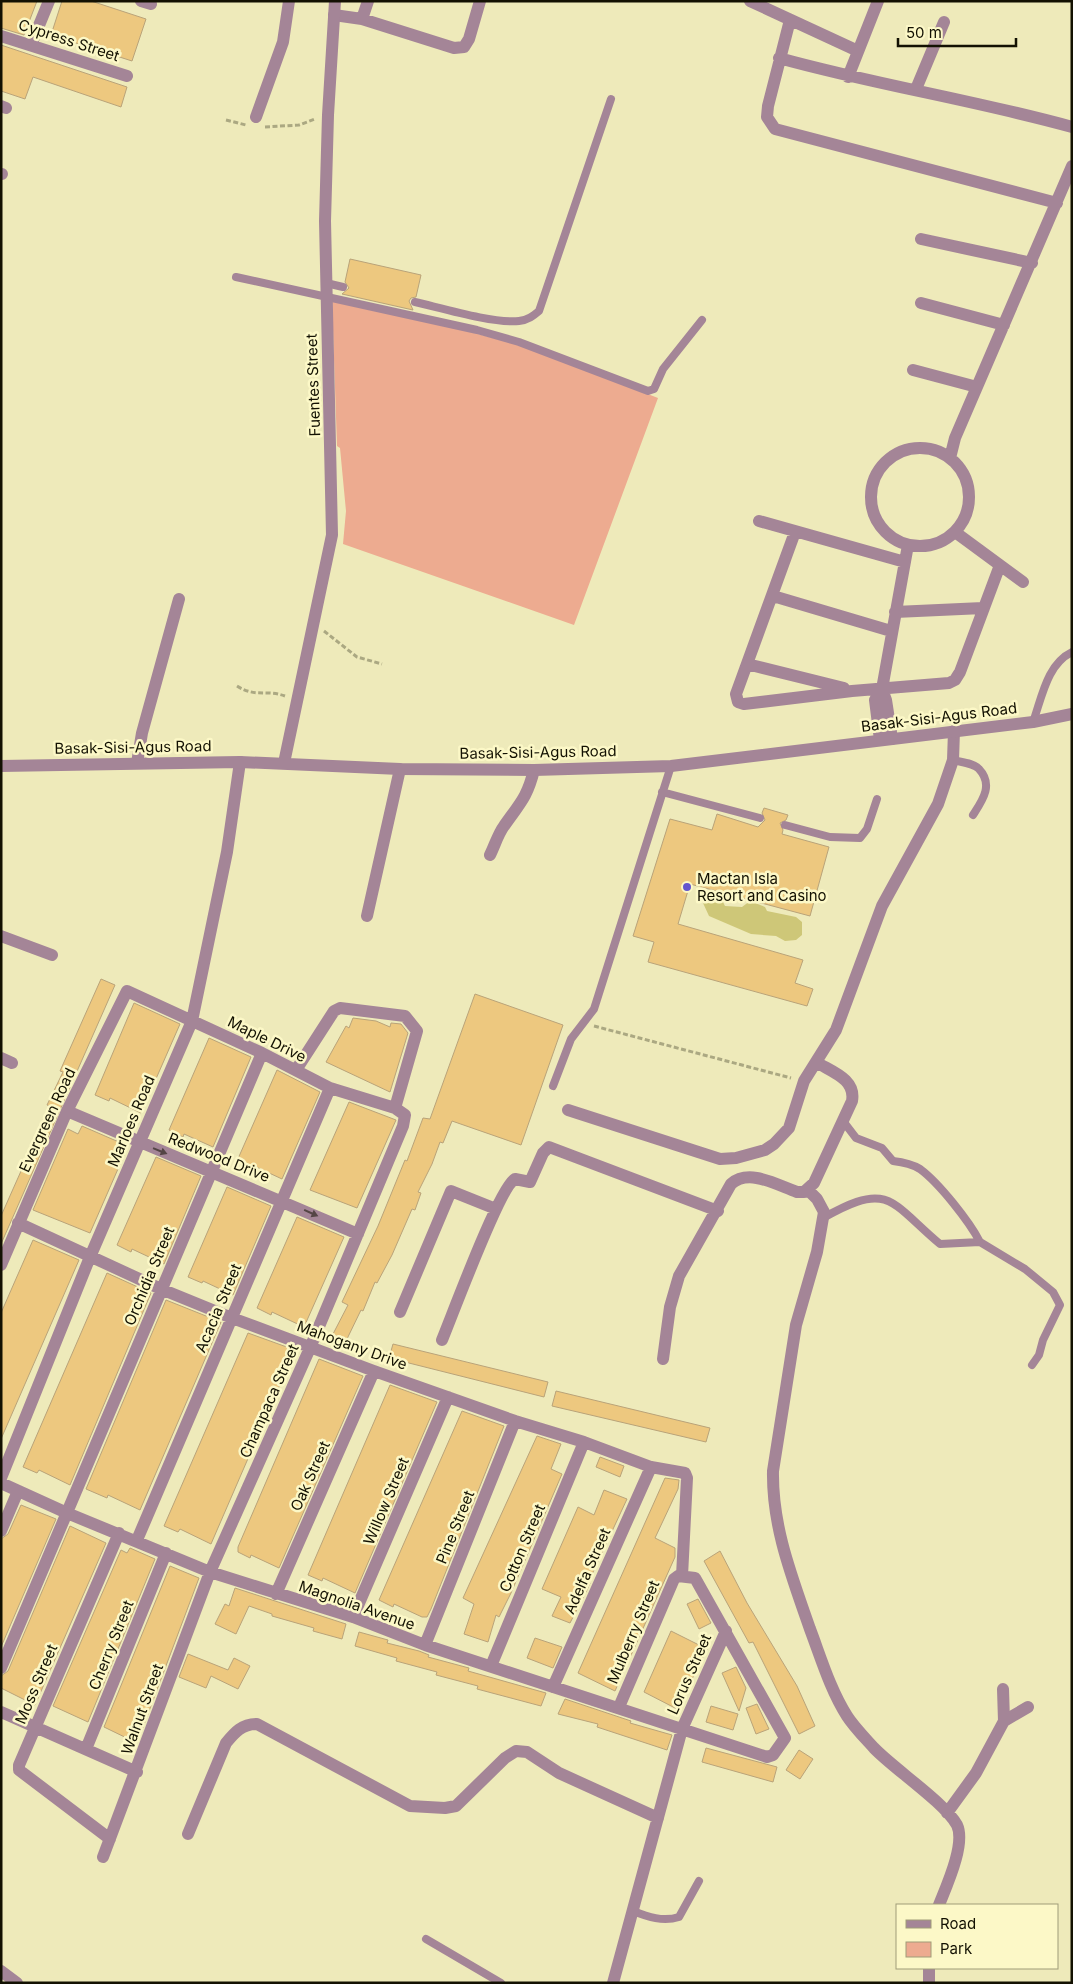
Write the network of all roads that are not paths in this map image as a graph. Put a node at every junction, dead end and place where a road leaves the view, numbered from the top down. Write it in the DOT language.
graph roads {
  1 [pos="49,1"];
  2 [pos="289,1"];
  3 [pos="335,1"];
  4 [pos="368,1"];
  5 [pos="480,1"];
  6 [pos="750,1"];
  7 [pos="878,1"];
  8 [pos="334,15"];
  9 [pos="362,19"];
  10 [pos="790,20"];
  11 [pos="944,22"];
  12 [pos="1,36"];
  13 [pos="32,45"];
  14 [pos="858,51"];
  15 [pos="779,58"];
  16 [pos="127,76"];
  17 [pos="848,77"];
  18 [pos="916,89"];
  19 [pos="611,100"];
  20 [pos="254,124"];
  21 [pos="1072,127"];
  22 [pos="1072,166"];
  23 [pos="1057,203"];
  24 [pos="921,239"];
  25 [pos="1032,263"];
  26 [pos="236,277"];
  27 [pos="326,283"];
  28 [pos="343,287"];
  29 [pos="327,297"];
  30 [pos="415,302"];
  31 [pos="921,303"];
  32 [pos="702,320"];
  33 [pos="1004,325"];
  34 [pos="913,370"];
  35 [pos="977,387"];
  36 [pos="950,458"];
  37 [pos="759,521"];
  38 [pos="795,532"];
  39 [pos="955,532"];
  40 [pos="908,546"];
  41 [pos="905,562"];
  42 [pos="1000,565"];
  43 [pos="1023,582"];
  44 [pos="773,596"];
  45 [pos="179,599"];
  46 [pos="983,608"];
  47 [pos="895,612"];
  48 [pos="891,631"];
  49 [pos="1072,652"];
  50 [pos="747,664"];
  51 [pos="882,689"];
  52 [pos="852,690"];
  53 [pos="1072,714"];
  54 [pos="1033,722"];
  55 [pos="954,731"];
  56 [pos="886,739"];
  57 [pos="953,760"];
  58 [pos="240,762"];
  59 [pos="137,763"];
  60 [pos="284,763"];
  61 [pos="1,766"];
  62 [pos="671,766"];
  63 [pos="400,769"];
  64 [pos="534,770"];
  65 [pos="662,792"];
  66 [pos="877,799"];
  67 [pos="972,815"];
  68 [pos="760,818"];
  69 [pos="785,825"];
  70 [pos="490,855"];
  71 [pos="367,916"];
  72 [pos="1,936"];
  73 [pos="52,955"];
  74 [pos="128,991"];
  75 [pos="192,1021"];
  76 [pos="262,1053"];
  77 [pos="816,1062"];
  78 [pos="296,1070"];
  79 [pos="553,1086"];
  80 [pos="330,1088"];
  81 [pos="394,1108"];
  82 [pos="568,1110"];
  83 [pos="67,1111"];
  84 [pos="843,1121"];
  85 [pos="139,1142"];
  86 [pos="211,1172"];
  87 [pos="808,1190"];
  88 [pos="282,1200"];
  89 [pos="496,1209"];
  90 [pos="718,1211"];
  91 [pos="823,1218"];
  92 [pos="18,1223"];
  93 [pos="358,1234"];
  94 [pos="980,1242"];
  95 [pos="90,1257"];
  96 [pos="1,1265"];
  97 [pos="160,1289"];
  98 [pos="400,1312"];
  99 [pos="232,1318"];
  100 [pos="442,1340"];
  101 [pos="310,1348"];
  102 [pos="663,1359"];
  103 [pos="1032,1365"];
  104 [pos="374,1372"];
  105 [pos="448,1397"];
  106 [pos="515,1421"];
  107 [pos="584,1442"];
  108 [pos="651,1467"];
  109 [pos="1,1478"];
  110 [pos="1,1483"];
  111 [pos="18,1491"];
  112 [pos="68,1513"];
  113 [pos="1,1531"];
  114 [pos="119,1533"];
  115 [pos="137,1540"];
  116 [pos="166,1553"];
  117 [pos="210,1572"];
  118 [pos="682,1576"];
  119 [pos="276,1594"];
  120 [pos="353,1618"];
  121 [pos="726,1631"];
  122 [pos="425,1645"];
  123 [pos="490,1666"];
  124 [pos="1,1668"];
  125 [pos="553,1687"];
  126 [pos="1002,1689"];
  127 [pos="619,1707"];
  128 [pos="1028,1707"];
  129 [pos="1,1712"];
  130 [pos="1004,1721"];
  131 [pos="35,1727"];
  132 [pos="682,1729"];
  133 [pos="86,1749"];
  134 [pos="137,1772"];
  135 [pos="947,1813"];
  136 [pos="658,1818"];
  137 [pos="188,1834"];
  138 [pos="110,1839"];
  139 [pos="103,1857"];
  140 [pos="699,1882"];
  141 [pos="939,1904"];
  142 [pos="633,1911"];
  143 [pos="426,1940"];
  144 [pos="929,1969"];
  145 [pos="3,1976"];
  146 [pos="17,1983"];
  147 [pos="501,1983"];
  148 [pos="613,1983"];
  149 [pos="929,1983"];
  1 -- 13 [label="street"];
  2 -- 20 [label="street"];
  3 -- 8 [label="street, Fuentes Street"];
  4 -- 9 [label="street"];
  5 -- 9 [label="street"];
  6 -- 10 [label="street"];
  7 -- 14 [label="street"];
  8 -- 9 [label="street"];
  8 -- 27 [label="street, Fuentes Street"];
  10 -- 14 [label="street"];
  10 -- 15 [label="street"];
  11 -- 18 [label="street"];
  12 -- 13 [label="street, Cypress Street"];
  13 -- 16 [label="street, Cypress Street"];
  14 -- 17 [label="street"];
  15 -- 17 [label="street"];
  15 -- 23 [label="street"];
  17 -- 18 [label="street"];
  18 -- 21 [label="street"];
  19 -- 30 [label="lane"];
  22 -- 23 [label="street"];
  23 -- 25 [label="street"];
  24 -- 25 [label="street"];
  25 -- 33 [label="street"];
  26 -- 29 [label="lane"];
  27 -- 28 [label="lane"];
  27 -- 29 [label="street, Fuentes Street"];
  29 -- 32 [label="lane"];
  29 -- 60 [label="street, Fuentes Street"];
  31 -- 33 [label="street"];
  33 -- 35 [label="street"];
  34 -- 35 [label="street"];
  35 -- 36 [label="street"];
  36 -- 39 [label="street"];
  36 -- 40 [label="street"];
  37 -- 38 [label="street"];
  38 -- 41 [label="street"];
  38 -- 44 [label="street"];
  39 -- 40 [label="street"];
  39 -- 42 [label="street"];
  40 -- 41 [label="street"];
  41 -- 47 [label="street"];
  42 -- 43 [label="street"];
  42 -- 46 [label="street"];
  44 -- 48 [label="street"];
  44 -- 50 [label="street"];
  45 -- 59 [label="street"];
  46 -- 47 [label="street"];
  46 -- 51 [label="street"];
  47 -- 48 [label="street"];
  48 -- 51 [label="street"];
  49 -- 54 [label="lane"];
  50 -- 52 [label="street"];
  50 -- 52 [label="street"];
  51 -- 52 [label="street"];
  51 -- 56 [label="street"];
  53 -- 54 [label="street, Basak-Sisi-Agus Road"];
  54 -- 55 [label="street, Basak-Sisi-Agus Road"];
  55 -- 56 [label="street, Basak-Sisi-Agus Road"];
  55 -- 57 [label="street"];
  56 -- 62 [label="street, Basak-Sisi-Agus Road"];
  57 -- 67 [label="lane"];
  57 -- 77 [label="street"];
  58 -- 59 [label="street, Basak-Sisi-Agus Road"];
  58 -- 60 [label="street, Basak-Sisi-Agus Road"];
  58 -- 75 [label="street, Marloes Road"];
  59 -- 61 [label="street, Basak-Sisi-Agus Road"];
  60 -- 63 [label="street, Basak-Sisi-Agus Road"];
  62 -- 64 [label="street, Basak-Sisi-Agus Road"];
  62 -- 65 [label="lane"];
  63 -- 64 [label="street, Basak-Sisi-Agus Road"];
  63 -- 71 [label="street"];
  64 -- 70 [label="street"];
  65 -- 68 [label="lane"];
  65 -- 79 [label="lane"];
  66 -- 69 [label="lane"];
  72 -- 73 [label="street"];
  74 -- 75 [label="street, Maple Drive"];
  74 -- 83 [label="street, Evergreen Road"];
  75 -- 76 [label="street, Maple Drive"];
  75 -- 85 [label="street, Marloes Road"];
  76 -- 78 [label="street, Maple Drive"];
  76 -- 86 [label="street, Orchidia Street"];
  77 -- 82 [label="street"];
  77 -- 84 [label="street"];
  78 -- 80 [label="street, Maple Drive"];
  78 -- 81 [label="street"];
  80 -- 81 [label="street, Maple Drive"];
  80 -- 88 [label="street, Acacia Street"];
  81 -- 93 [label="street, Champaca Street"];
  83 -- 85 [label="street, Redwood Drive"];
  83 -- 92 [label="street, Evergreen Road"];
  84 -- 87 [label="street"];
  84 -- 94 [label="lane"];
  85 -- 86 [label="street, Redwood Drive, one-way"];
  85 -- 95 [label="street, Marloes Road"];
  86 -- 88 [label="street, Redwood Drive"];
  86 -- 97 [label="street, Orchidia Street"];
  87 -- 90 [label="street"];
  87 -- 91 [label="street"];
  88 -- 93 [label="street, Redwood Drive, one-way"];
  88 -- 99 [label="street, Acacia Street"];
  89 -- 90 [label="street"];
  89 -- 98 [label="street"];
  89 -- 100 [label="street"];
  90 -- 102 [label="street"];
  91 -- 94 [label="lane"];
  91 -- 135 [label="street"];
  92 -- 95 [label="street, Mahogany Drive"];
  92 -- 96 [label="street, Evergreen Road"];
  93 -- 101 [label="street, Champaca Street"];
  94 -- 103 [label="lane"];
  95 -- 97 [label="street, Mahogany Drive"];
  95 -- 109 [label="street, Marloes Road"];
  97 -- 99 [label="street, Mahogany Drive"];
  97 -- 112 [label="street, Orchidia Street"];
  99 -- 101 [label="street, Mahogany Drive"];
  99 -- 115 [label="street, Acacia Street"];
  101 -- 104 [label="street, Mahogany Drive"];
  101 -- 117 [label="street, Champaca Street"];
  104 -- 105 [label="street, Mahogany Drive"];
  104 -- 119 [label="street, Oak Street"];
  105 -- 106 [label="street, Mahogany Drive"];
  105 -- 120 [label="street, Willow Street"];
  106 -- 107 [label="street, Mahogany Drive"];
  106 -- 122 [label="street, Pine Street"];
  107 -- 108 [label="street, Mahogany Drive"];
  107 -- 123 [label="street, Cotton Street"];
  108 -- 118 [label="street, Mahogany Drive"];
  108 -- 125 [label="street, Adelfa Street"];
  110 -- 111 [label="street, Magnolia Avenue"];
  111 -- 112 [label="street, Magnolia Avenue"];
  111 -- 113 [label="street"];
  112 -- 114 [label="street, Magnolia Avenue"];
  112 -- 124 [label="street, Orchidia Street"];
  114 -- 115 [label="street, Magnolia Avenue"];
  114 -- 131 [label="street, Moss Street"];
  115 -- 116 [label="street, Magnolia Avenue"];
  116 -- 117 [label="street, Magnolia Avenue"];
  116 -- 133 [label="street, Cherry Street"];
  117 -- 119 [label="street, Magnolia Avenue"];
  117 -- 134 [label="street, Walnut Street"];
  118 -- 121 [label="street"];
  118 -- 127 [label="street, Mulberry Street"];
  119 -- 120 [label="street, Magnolia Avenue"];
  120 -- 122 [label="street, Magnolia Avenue"];
  121 -- 132 [label="street, Lorus Street"];
  121 -- 132 [label="street, Magnolia Avenue"];
  122 -- 123 [label="street, Magnolia Avenue"];
  123 -- 125 [label="street, Magnolia Avenue"];
  125 -- 127 [label="street, Magnolia Avenue"];
  126 -- 130 [label="street"];
  127 -- 132 [label="street, Magnolia Avenue"];
  128 -- 130 [label="street"];
  129 -- 131 [label="street"];
  130 -- 135 [label="street"];
  131 -- 133 [label="street"];
  131 -- 138 [label="street, Moss Street"];
  132 -- 136 [label="street"];
  133 -- 134 [label="street"];
  134 -- 138 [label="street, Walnut Street"];
  135 -- 141 [label="street"];
  136 -- 137 [label="street"];
  136 -- 142 [label="street"];
  138 -- 139 [label="street, Walnut Street"];
  140 -- 142 [label="lane"];
  142 -- 148 [label="street"];
  143 -- 147 [label="lane"];
  144 -- 149 [label="street"];
  145 -- 146 [label="street"];
}
